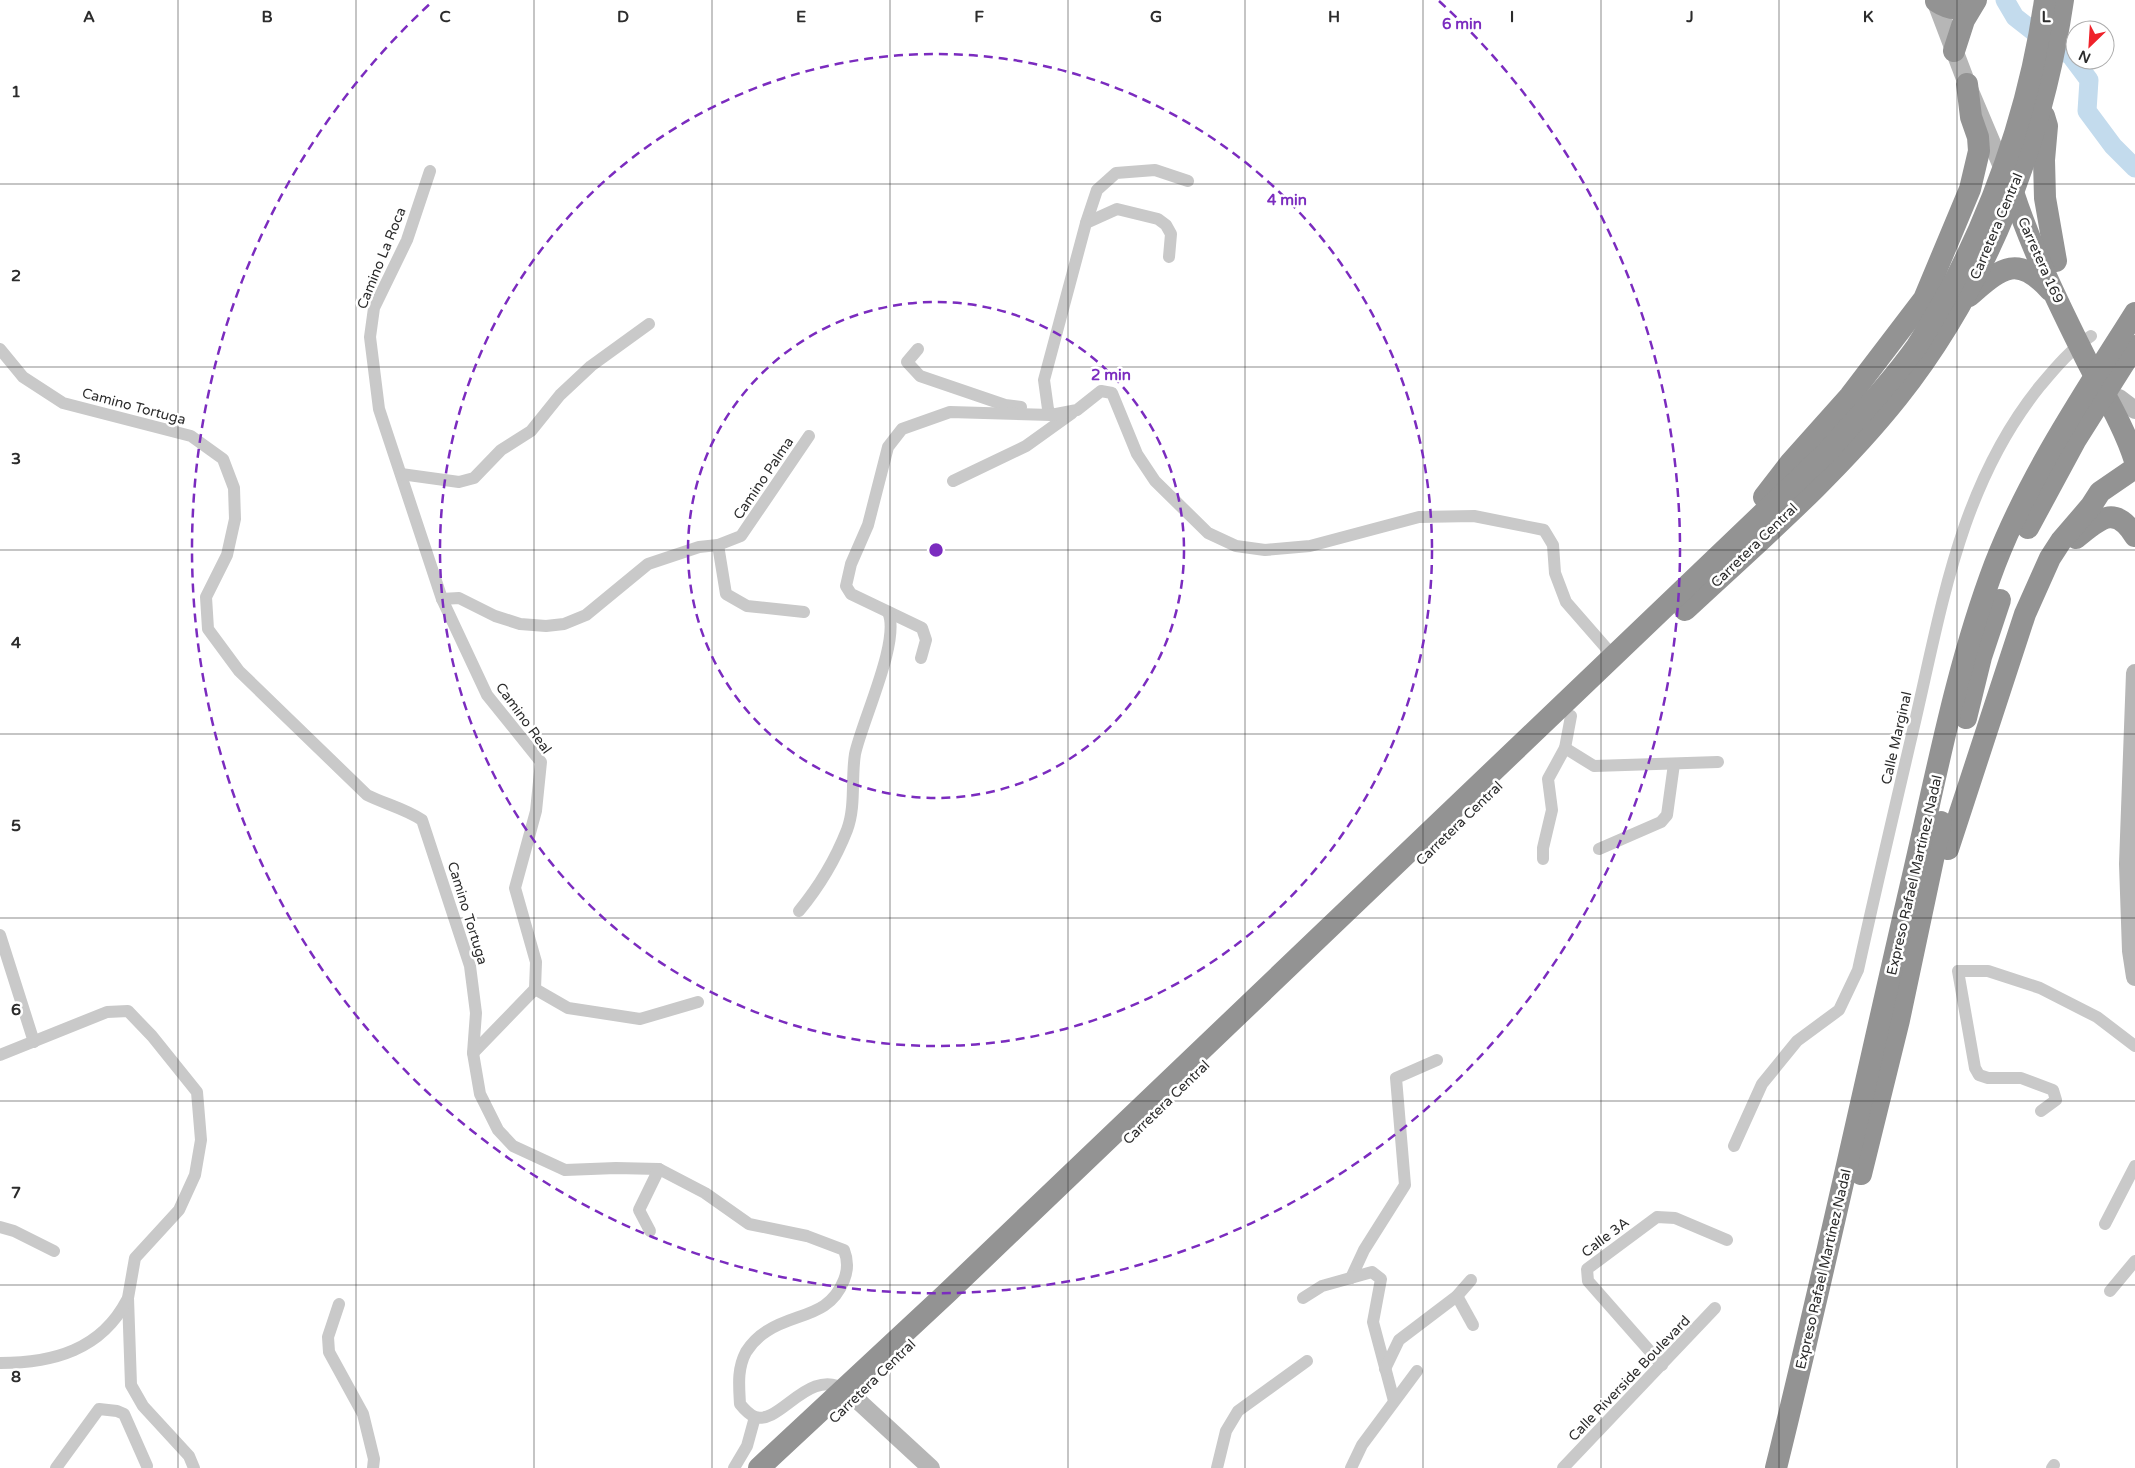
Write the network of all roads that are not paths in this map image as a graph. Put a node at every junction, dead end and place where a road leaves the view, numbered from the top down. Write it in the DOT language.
graph roads {
  1 [pos="1976,0"];
  2 [pos="2045,0"];
  3 [pos="2062,0"];
  4 [pos="2075,0"];
  5 [pos="1936,1"];
  6 [pos="2049,34"];
  7 [pos="1954,51"];
  8 [pos="1967,84"];
  9 [pos="2042,108"];
  10 [pos="430,171"];
  11 [pos="1188,181"];
  12 [pos="2013,192"];
  13 [pos="1967,198"];
  14 [pos="1086,222"];
  15 [pos="1169,257"];
  16 [pos="2056,261"];
  17 [pos="2057,298"];
  18 [pos="1964,300"];
  19 [pos="2135,313"];
  20 [pos="649,324"];
  21 [pos="2085,340"];
  22 [pos="2135,346"];
  23 [pos="0,349"];
  24 [pos="918,349"];
  25 [pos="2128,405"];
  26 [pos="1077,410"];
  27 [pos="1050,412"];
  28 [pos="2135,432"];
  29 [pos="809,436"];
  30 [pos="2068,436"];
  31 [pos="2135,461"];
  32 [pos="2135,468"];
  33 [pos="401,474"];
  34 [pos="953,481"];
  35 [pos="2135,484"];
  36 [pos="2091,506"];
  37 [pos="1754,523"];
  38 [pos="2135,536"];
  39 [pos="718,545"];
  40 [pos="2050,558"];
  41 [pos="442,599"];
  42 [pos="804,612"];
  43 [pos="888,612"];
  44 [pos="1614,656"];
  45 [pos="921,658"];
  46 [pos="2135,673"];
  47 [pos="1571,716"];
  48 [pos="1565,748"];
  49 [pos="1718,762"];
  50 [pos="1674,764"];
  51 [pos="2133,823"];
  52 [pos="1599,850"];
  53 [pos="1543,859"];
  54 [pos="2132,878"];
  55 [pos="799,911"];
  56 [pos="0,935"];
  57 [pos="2134,975"];
  58 [pos="535,989"];
  59 [pos="698,1002"];
  60 [pos="1899,1020"];
  61 [pos="34,1042"];
  62 [pos="2135,1046"];
  63 [pos="473,1053"];
  64 [pos="0,1054"];
  65 [pos="1437,1060"];
  66 [pos="2041,1111"];
  67 [pos="1734,1146"];
  68 [pos="2135,1166"];
  69 [pos="659,1169"];
  70 [pos="2105,1224"];
  71 [pos="0,1227"];
  72 [pos="650,1231"];
  73 [pos="1726,1240"];
  74 [pos="54,1252"];
  75 [pos="2135,1261"];
  76 [pos="1351,1278"];
  77 [pos="1472,1280"];
  78 [pos="2110,1291"];
  79 [pos="1457,1296"];
  80 [pos="128,1298"];
  81 [pos="1304,1298"];
  82 [pos="339,1304"];
  83 [pos="1715,1308"];
  84 [pos="1473,1325"];
  85 [pos="1307,1361"];
  86 [pos="0,1363"];
  87 [pos="1662,1365"];
  88 [pos="1385,1369"];
  89 [pos="1417,1372"];
  90 [pos="849,1393"];
  91 [pos="1394,1401"];
  92 [pos="756,1417"];
  93 [pos="147,1466"];
  94 [pos="56,1468"];
  95 [pos="194,1468"];
  96 [pos="373,1468"];
  97 [pos="734,1468"];
  98 [pos="759,1468"];
  99 [pos="781,1468"];
  100 [pos="931,1468"];
  101 [pos="1217,1468"];
  102 [pos="1350,1468"];
  103 [pos="1563,1468"];
  104 [pos="1776,1468"];
  105 [pos="1791,1468"];
  1 -- 5 [label="highway"];
  1 -- 7 [label="highway"];
  2 -- 6 [label="highway"];
  3 -- 6 [label="highway"];
  4 -- 6 [label="highway"];
  5 -- 7 [label="street"];
  6 -- 9 [label="highway, Carretera Central"];
  6 -- 37 [label="highway, Carretera Central"];
  7 -- 8 [label="street"];
  8 -- 12 [label="street"];
  8 -- 13 [label="highway"];
  9 -- 12 [label="highway, Carretera Central"];
  9 -- 16 [label="highway"];
  10 -- 33 [label="street, Camino La Roca"];
  11 -- 14 [label="street"];
  12 -- 13 [label="highway"];
  12 -- 16 [label="highway, Carretera 169"];
  12 -- 17 [label="highway, Carretera 169"];
  12 -- 18 [label="highway, Carretera Central"];
  13 -- 37 [label="highway"];
  14 -- 15 [label="street"];
  14 -- 27 [label="street"];
  16 -- 21 [label="highway, Carretera 169"];
  17 -- 18 [label="highway"];
  17 -- 21 [label="highway, Carretera 169"];
  18 -- 47 [label="highway, Carretera Central"];
  19 -- 30 [label="highway, Expreso Rafael Martínez Nadal"];
  20 -- 33 [label="street"];
  21 -- 25 [label="highway, Carretera 169"];
  21 -- 31 [label="highway, Carretera 169"];
  21 -- 67 [label="street, Calle Marginal"];
  22 -- 30 [label="highway, Expreso Rafael Martínez Nadal"];
  23 -- 63 [label="street, Camino Tortuga"];
  24 -- 27 [label="street"];
  25 -- 28 [label="highway, Carretera 169"];
  26 -- 27 [label="street"];
  26 -- 34 [label="street"];
  26 -- 44 [label="street"];
  27 -- 43 [label="street"];
  29 -- 39 [label="street, Camino Palma"];
  30 -- 60 [label="highway, Expreso Rafael Martínez Nadal"];
  30 -- 104 [label="highway, Expreso Rafael Martínez Nadal"];
  32 -- 36 [label="highway"];
  33 -- 41 [label="street, Camino Real"];
  35 -- 36 [label="highway"];
  36 -- 40 [label="highway"];
  37 -- 44 [label="highway, Carretera Central"];
  38 -- 40 [label="highway"];
  39 -- 41 [label="street, Camino Palma"];
  39 -- 42 [label="street"];
  40 -- 60 [label="highway"];
  41 -- 58 [label="street, Camino Real"];
  43 -- 45 [label="street"];
  43 -- 55 [label="street"];
  44 -- 90 [label="highway, Carretera Central"];
  46 -- 51 [label="street"];
  47 -- 48 [label="street"];
  47 -- 90 [label="highway, Carretera Central"];
  48 -- 50 [label="street"];
  48 -- 53 [label="street"];
  49 -- 50 [label="street"];
  50 -- 52 [label="street"];
  51 -- 54 [label="street"];
  54 -- 57 [label="street"];
  56 -- 61 [label="street"];
  58 -- 59 [label="street"];
  58 -- 63 [label="street"];
  60 -- 105 [label="highway, Expreso Rafael Martínez Nadal"];
  61 -- 64 [label="street"];
  61 -- 80 [label="street"];
  62 -- 66 [label="street"];
  63 -- 69 [label="street, Camino Tortuga"];
  65 -- 76 [label="street"];
  68 -- 70 [label="street"];
  69 -- 72 [label="street"];
  69 -- 92 [label="street, Camino Tortuga"];
  71 -- 74 [label="street"];
  73 -- 87 [label="street, Calle 3A"];
  75 -- 78 [label="street"];
  76 -- 81 [label="street"];
  76 -- 88 [label="street"];
  77 -- 79 [label="street"];
  79 -- 84 [label="street"];
  79 -- 88 [label="street"];
  80 -- 86 [label="street"];
  80 -- 95 [label="street"];
  82 -- 96 [label="street"];
  83 -- 87 [label="street, Calle Riverside Boulevard"];
  85 -- 101 [label="street"];
  87 -- 103 [label="street, Calle Riverside Boulevard"];
  88 -- 91 [label="street"];
  89 -- 91 [label="street"];
  90 -- 92 [label="street"];
  90 -- 98 [label="highway, Carretera Central"];
  90 -- 99 [label="highway, Carretera Central"];
  90 -- 100 [label="street"];
  91 -- 102 [label="street"];
  92 -- 97 [label="street"];
  93 -- 94 [label="street"];
}
